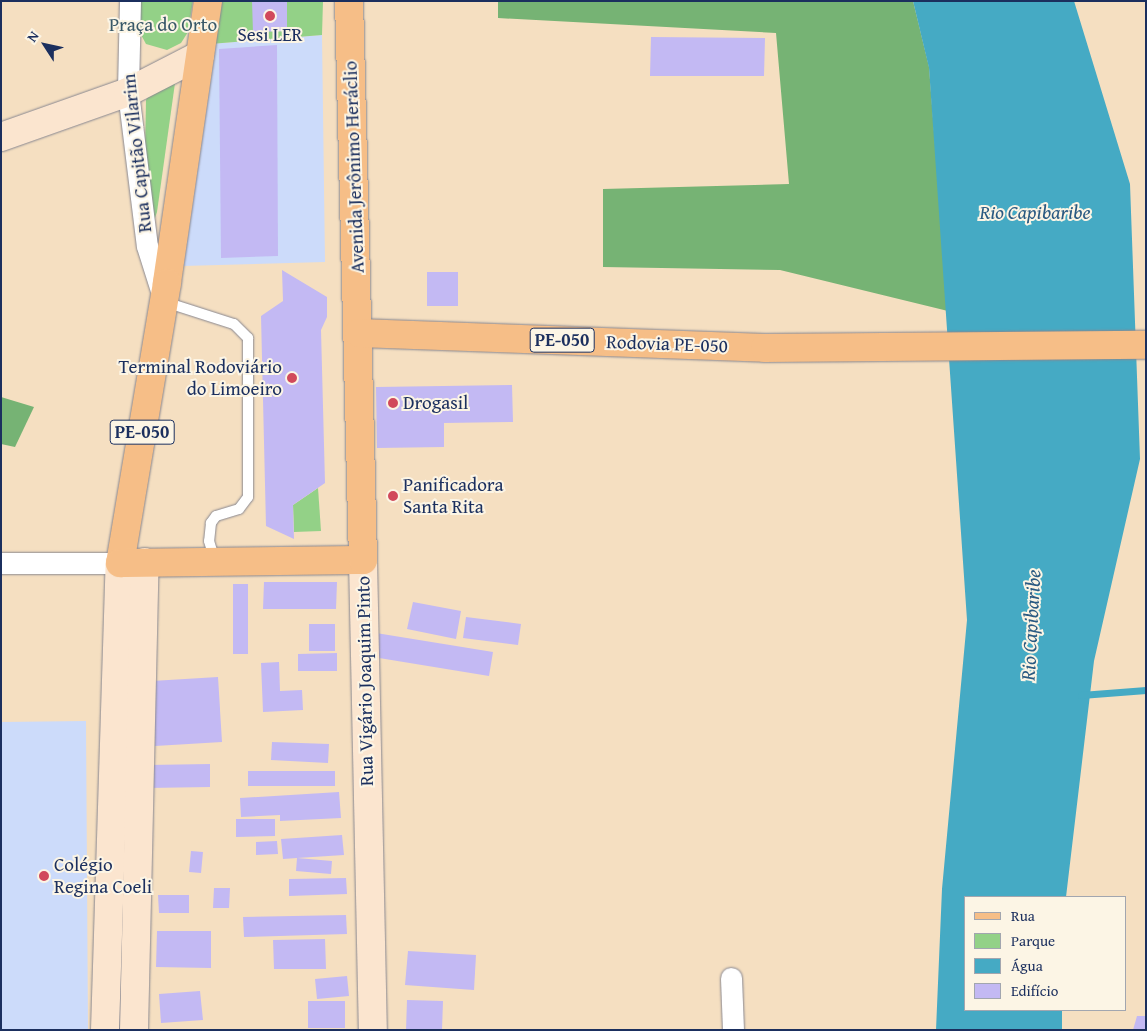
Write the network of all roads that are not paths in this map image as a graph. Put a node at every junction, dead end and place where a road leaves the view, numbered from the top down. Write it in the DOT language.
graph roads {
  1 [pos="130,1"];
  2 [pos="208,1"];
  3 [pos="349,1"];
  4 [pos="200,55"];
  5 [pos="128,92"];
  6 [pos="1,137"];
  7 [pos="164,302"];
  8 [pos="359,332"];
  9 [pos="1146,345"];
  10 [pos="363,560"];
  11 [pos="215,562"];
  12 [pos="1,563"];
  13 [pos="132,563"];
  14 [pos="731,978"];
  15 [pos="105,1030"];
  16 [pos="134,1030"];
  17 [pos="373,1030"];
  18 [pos="732,1030"];
  1 -- 5 [label="street, Rua Capitão Vilarim"];
  2 -- 4 [label="main road, PE-050"];
  3 -- 8 [label="main road, Avenida Jerônimo Heráclio"];
  4 -- 5 [label="street"];
  4 -- 7 [label="main road, PE-050"];
  5 -- 6 [label="street"];
  5 -- 7 [label="street, Rua Capitão Vilarim"];
  7 -- 11 [label="lane"];
  7 -- 13 [label="main road, PE-050"];
  8 -- 9 [label="main road, Rodovia PE-050 / PE-050"];
  8 -- 10 [label="main road, Rua Vigário Joaquim Pinto"];
  10 -- 11 [label="main road"];
  10 -- 17 [label="street, Rua Vigário Joaquim Pinto"];
  11 -- 13 [label="main road"];
  12 -- 13 [label="street"];
  13 -- 15 [label="street"];
  13 -- 16 [label="street"];
  14 -- 18 [label="street"];
}
